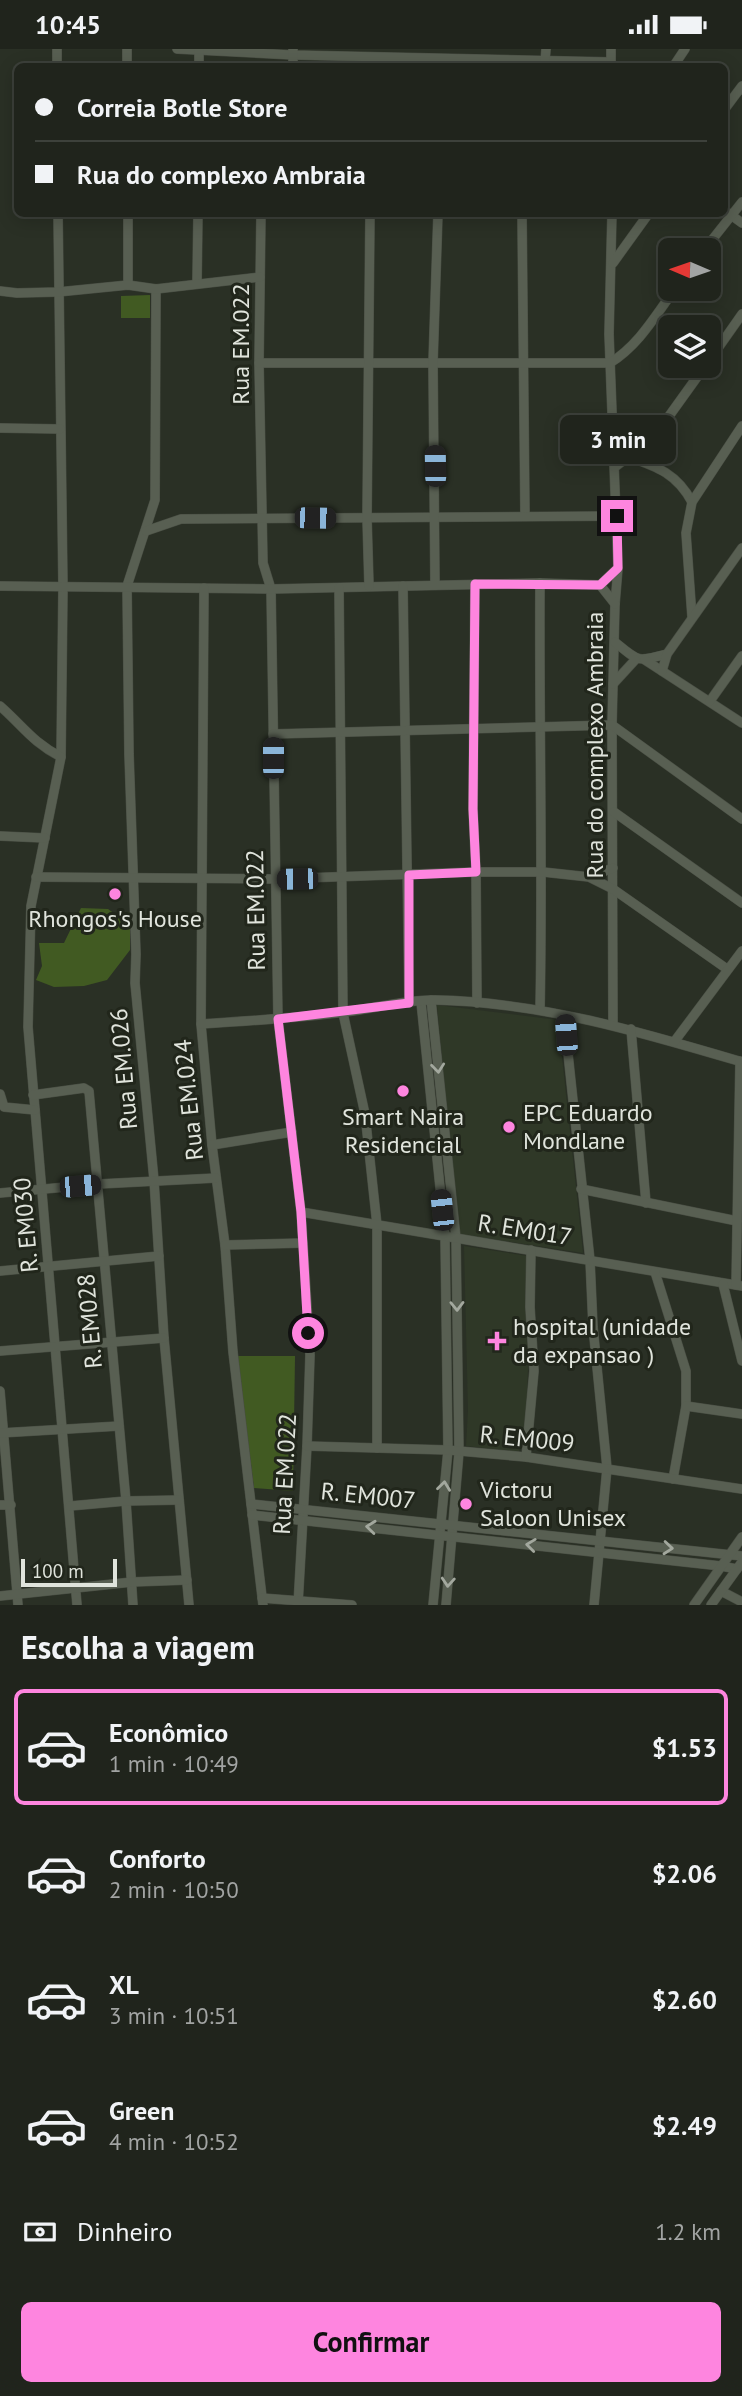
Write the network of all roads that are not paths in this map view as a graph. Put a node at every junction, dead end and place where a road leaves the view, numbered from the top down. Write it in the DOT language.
graph roads {
  1 [pos="177,49"];
  2 [pos="546,49"];
  3 [pos="221,50"];
  4 [pos="199,51"];
  5 [pos="293,52"];
  6 [pos="464,54"];
  7 [pos="367,57"];
  8 [pos="440,62"];
  9 [pos="545,62"];
  10 [pos="199,63"];
  11 [pos="578,63"];
  12 [pos="742,86"];
  13 [pos="728,105"];
  14 [pos="742,202"];
  15 [pos="728,213"];
  16 [pos="58,217"];
  17 [pos="128,217"];
  18 [pos="198,217"];
  19 [pos="261,217"];
  20 [pos="370,217"];
  21 [pos="438,217"];
  22 [pos="522,217"];
  23 [pos="612,217"];
  24 [pos="646,217"];
  25 [pos="725,217"];
  26 [pos="742,223"];
  27 [pos="712,238"];
  28 [pos="612,264"];
  29 [pos="260,277"];
  30 [pos="197,283"];
  31 [pos="128,285"];
  32 [pos="156,289"];
  33 [pos="0,291"];
  34 [pos="58,292"];
  35 [pos="666,301"];
  36 [pos="741,316"];
  37 [pos="721,344"];
  38 [pos="523,362"];
  39 [pos="259,363"];
  40 [pos="369,363"];
  41 [pos="433,363"];
  42 [pos="610,363"];
  43 [pos="696,378"];
  44 [pos="742,426"];
  45 [pos="0,428"];
  46 [pos="60,429"];
  47 [pos="629,457"];
  48 [pos="615,467"];
  49 [pos="692,502"];
  50 [pos="525,516"];
  51 [pos="617,516"];
  52 [pos="262,517"];
  53 [pos="435,517"];
  54 [pos="367,518"];
  55 [pos="146,531"];
  56 [pos="742,548"];
  57 [pos="618,568"];
  58 [pos="540,583"];
  59 [pos="475,584"];
  60 [pos="435,585"];
  61 [pos="600,585"];
  62 [pos="0,586"];
  63 [pos="127,586"];
  64 [pos="369,586"];
  65 [pos="403,586"];
  66 [pos="63,587"];
  67 [pos="204,588"];
  68 [pos="339,588"];
  69 [pos="271,589"];
  70 [pos="615,604"];
  71 [pos="692,617"];
  72 [pos="615,642"];
  73 [pos="667,654"];
  74 [pos="742,656"];
  75 [pos="640,660"];
  76 [pos="662,671"];
  77 [pos="613,684"];
  78 [pos="710,701"];
  79 [pos="0,706"];
  80 [pos="742,723"];
  81 [pos="612,725"];
  82 [pos="540,726"];
  83 [pos="473,728"];
  84 [pos="405,729"];
  85 [pos="340,732"];
  86 [pos="273,734"];
  87 [pos="61,757"];
  88 [pos="614,812"];
  89 [pos="742,819"];
  90 [pos="0,836"];
  91 [pos="45,838"];
  92 [pos="613,868"];
  93 [pos="476,872"];
  94 [pos="543,872"];
  95 [pos="409,875"];
  96 [pos="36,877"];
  97 [pos="132,877"];
  98 [pos="202,877"];
  99 [pos="342,877"];
  100 [pos="589,877"];
  101 [pos="274,879"];
  102 [pos="613,889"];
  103 [pos="742,903"];
  104 [pos="742,951"];
  105 [pos="727,969"];
  106 [pos="426,1001"];
  107 [pos="409,1003"];
  108 [pos="477,1003"];
  109 [pos="540,1010"];
  110 [pos="343,1013"];
  111 [pos="564,1016"];
  112 [pos="278,1019"];
  113 [pos="201,1024"];
  114 [pos="613,1025"];
  115 [pos="631,1029"];
  116 [pos="674,1042"];
  117 [pos="741,1061"];
  118 [pos="0,1094"];
  119 [pos="33,1095"];
  120 [pos="35,1110"];
  121 [pos="292,1132"];
  122 [pos="212,1145"];
  123 [pos="216,1178"];
  124 [pos="154,1180"];
  125 [pos="99,1184"];
  126 [pos="42,1189"];
  127 [pos="581,1189"];
  128 [pos="0,1193"];
  129 [pos="646,1203"];
  130 [pos="301,1212"];
  131 [pos="737,1221"];
  132 [pos="377,1225"];
  133 [pos="444,1236"];
  134 [pos="456,1238"];
  135 [pos="303,1243"];
  136 [pos="225,1245"];
  137 [pos="531,1250"];
  138 [pos="159,1256"];
  139 [pos="590,1260"];
  140 [pos="105,1262"];
  141 [pos="50,1267"];
  142 [pos="0,1271"];
  143 [pos="655,1272"];
  144 [pos="723,1284"];
  145 [pos="739,1286"];
  146 [pos="164,1338"];
  147 [pos="110,1341"];
  148 [pos="56,1347"];
  149 [pos="0,1351"];
  150 [pos="742,1361"];
  151 [pos="0,1391"];
  152 [pos="686,1406"];
  153 [pos="742,1414"];
  154 [pos="119,1426"];
  155 [pos="64,1429"];
  156 [pos="2,1433"];
  157 [pos="307,1446"];
  158 [pos="377,1448"];
  159 [pos="448,1450"];
  160 [pos="459,1452"];
  161 [pos="526,1457"];
  162 [pos="607,1468"];
  163 [pos="673,1479"];
  164 [pos="742,1489"];
  165 [pos="178,1500"];
  166 [pos="126,1501"];
  167 [pos="251,1504"];
  168 [pos="0,1505"];
  169 [pos="11,1505"];
  170 [pos="70,1506"];
  171 [pos="303,1509"];
  172 [pos="253,1515"];
  173 [pos="302,1520"];
  174 [pos="440,1522"];
  175 [pos="452,1524"];
  176 [pos="439,1534"];
  177 [pos="451,1536"];
  178 [pos="742,1537"];
  179 [pos="600,1541"];
  180 [pos="598,1553"];
  181 [pos="730,1553"];
  182 [pos="742,1556"];
  183 [pos="720,1566"];
  184 [pos="739,1566"];
  185 [pos="187,1580"];
  186 [pos="132,1582"];
  187 [pos="76,1588"];
  188 [pos="721,1591"];
  189 [pos="0,1596"];
  190 [pos="18,1600"];
  191 [pos="262,1602"];
  192 [pos="742,1602"];
  193 [pos="298,1603"];
  194 [pos="77,1605"];
  195 [pos="133,1605"];
  196 [pos="189,1605"];
  197 [pos="352,1605"];
  198 [pos="433,1605"];
  199 [pos="446,1605"];
  200 [pos="594,1605"];
  201 [pos="694,1605"];
  202 [pos="711,1605"];
  1 -- 4 [label="street"];
  2 -- 9 [label="street"];
  3 -- 4 [label="street"];
  3 -- 5 [label="street"];
  4 -- 10 [label="street"];
  5 -- 7 [label="street"];
  6 -- 8 [label="street"];
  6 -- 9 [label="street"];
  7 -- 8 [label="street"];
  9 -- 11 [label="street"];
  12 -- 13 [label="street"];
  14 -- 15 [label="street"];
  15 -- 26 [label="street"];
  16 -- 34 [label="street, R. EM030"];
  17 -- 31 [label="street"];
  18 -- 30 [label="street"];
  19 -- 29 [label="street, Rua EM.022"];
  20 -- 40 [label="street"];
  21 -- 41 [label="street"];
  22 -- 38 [label="street"];
  23 -- 28 [label="street, Rua do complexo Ambraia"];
  24 -- 28 [label="street"];
  25 -- 27 [label="street"];
  28 -- 42 [label="street, Rua do complexo Ambraia"];
  29 -- 30 [label="street"];
  29 -- 39 [label="street, Rua EM.022"];
  30 -- 32 [label="street"];
  31 -- 32 [label="street"];
  31 -- 34 [label="street"];
  32 -- 55 [label="street, Rua EM.026"];
  33 -- 34 [label="street"];
  34 -- 46 [label="street, R. EM030"];
  35 -- 42 [label="street"];
  36 -- 37 [label="street"];
  38 -- 41 [label="street"];
  38 -- 42 [label="street"];
  38 -- 50 [label="street"];
  39 -- 40 [label="street"];
  39 -- 52 [label="street, Rua EM.022"];
  40 -- 41 [label="street"];
  40 -- 54 [label="street"];
  41 -- 53 [label="street"];
  42 -- 48 [label="street, Rua do complexo Ambraia"];
  43 -- 47 [label="street"];
  44 -- 49 [label="street"];
  45 -- 46 [label="street"];
  46 -- 66 [label="street, R. EM030"];
  47 -- 48 [label="street"];
  47 -- 49 [label="street"];
  48 -- 51 [label="street, Rua do complexo Ambraia"];
  49 -- 71 [label="street"];
  50 -- 51 [label="street"];
  50 -- 53 [label="street"];
  51 -- 57 [label="street, Rua do complexo Ambraia"];
  52 -- 54 [label="street"];
  52 -- 55 [label="street"];
  52 -- 69 [label="street, Rua EM.022"];
  53 -- 54 [label="street"];
  53 -- 60 [label="street"];
  54 -- 64 [label="street"];
  55 -- 63 [label="street, Rua EM.026"];
  56 -- 71 [label="street"];
  57 -- 61 [label="street"];
  57 -- 70 [label="street, Rua do complexo Ambraia"];
  58 -- 59 [label="street"];
  58 -- 61 [label="street"];
  58 -- 82 [label="street"];
  59 -- 60 [label="street"];
  59 -- 83 [label="street"];
  60 -- 65 [label="street"];
  61 -- 70 [label="street"];
  62 -- 66 [label="street"];
  63 -- 66 [label="street"];
  63 -- 67 [label="street"];
  63 -- 97 [label="street, Rua EM.026"];
  64 -- 65 [label="street"];
  64 -- 68 [label="street"];
  65 -- 84 [label="street"];
  66 -- 87 [label="street, R. EM030"];
  67 -- 69 [label="street"];
  67 -- 98 [label="street, Rua EM.024"];
  68 -- 69 [label="street"];
  68 -- 85 [label="street"];
  69 -- 86 [label="street, Rua EM.022"];
  70 -- 72 [label="street, Rua do complexo Ambraia"];
  71 -- 73 [label="street"];
  72 -- 75 [label="street"];
  72 -- 77 [label="street, Rua do complexo Ambraia"];
  73 -- 75 [label="street"];
  73 -- 76 [label="street"];
  74 -- 78 [label="street"];
  75 -- 76 [label="street"];
  75 -- 77 [label="street"];
  76 -- 78 [label="street"];
  77 -- 81 [label="street, Rua do complexo Ambraia"];
  78 -- 80 [label="street"];
  79 -- 87 [label="street"];
  81 -- 82 [label="street"];
  81 -- 88 [label="street, Rua do complexo Ambraia"];
  81 -- 89 [label="street"];
  82 -- 83 [label="street"];
  82 -- 94 [label="street"];
  83 -- 84 [label="street"];
  83 -- 93 [label="street"];
  84 -- 85 [label="street"];
  84 -- 95 [label="street"];
  85 -- 86 [label="street"];
  85 -- 99 [label="street"];
  86 -- 101 [label="street, Rua EM.022"];
  87 -- 91 [label="street, R. EM030"];
  88 -- 92 [label="street, Rua do complexo Ambraia"];
  88 -- 103 [label="street"];
  90 -- 91 [label="street"];
  91 -- 96 [label="street, R. EM030"];
  92 -- 100 [label="street"];
  92 -- 102 [label="street, Rua do complexo Ambraia"];
  93 -- 94 [label="street"];
  93 -- 95 [label="street"];
  93 -- 108 [label="street"];
  94 -- 100 [label="street"];
  94 -- 109 [label="street"];
  95 -- 99 [label="street"];
  95 -- 107 [label="street"];
  96 -- 97 [label="street"];
  96 -- 119 [label="street, R. EM030"];
  97 -- 98 [label="street"];
  97 -- 124 [label="street, Rua EM.026"];
  98 -- 101 [label="street"];
  98 -- 113 [label="street, Rua EM.024"];
  99 -- 101 [label="street"];
  99 -- 110 [label="street"];
  100 -- 102 [label="street"];
  101 -- 112 [label="street, Rua EM.022"];
  102 -- 105 [label="street"];
  102 -- 114 [label="street, Rua do complexo Ambraia"];
  104 -- 105 [label="street"];
  105 -- 116 [label="street"];
  106 -- 107 [label="street"];
  106 -- 108 [label="street"];
  106 -- 133 [label="street"];
  106 -- 134 [label="street, one-way"];
  107 -- 110 [label="street"];
  108 -- 109 [label="street"];
  109 -- 111 [label="street"];
  110 -- 112 [label="street"];
  110 -- 132 [label="street"];
  111 -- 114 [label="street"];
  111 -- 127 [label="street"];
  112 -- 113 [label="street"];
  112 -- 121 [label="street, Rua EM.022"];
  113 -- 122 [label="street, Rua EM.024"];
  114 -- 115 [label="street"];
  115 -- 116 [label="street"];
  115 -- 129 [label="street"];
  116 -- 117 [label="street"];
  117 -- 131 [label="street"];
  118 -- 120 [label="street"];
  119 -- 120 [label="street, R. EM030"];
  119 -- 125 [label="street, R. EM028"];
  120 -- 126 [label="street, R. EM030"];
  121 -- 122 [label="street"];
  121 -- 130 [label="street, Rua EM.022"];
  122 -- 123 [label="street, Rua EM.024"];
  123 -- 124 [label="street"];
  123 -- 136 [label="street, Rua EM.024"];
  124 -- 125 [label="street"];
  124 -- 138 [label="street, Rua EM.026"];
  125 -- 126 [label="street"];
  125 -- 140 [label="street, R. EM028"];
  126 -- 128 [label="street"];
  126 -- 141 [label="street, R. EM030"];
  127 -- 129 [label="street"];
  127 -- 139 [label="street"];
  129 -- 131 [label="street"];
  130 -- 132 [label="street, R. EM017"];
  130 -- 135 [label="street, Rua EM.022"];
  131 -- 145 [label="street"];
  132 -- 133 [label="street, R. EM017"];
  132 -- 158 [label="street"];
  133 -- 134 [label="street, R. EM017"];
  133 -- 159 [label="street"];
  134 -- 137 [label="street, R. EM017"];
  134 -- 160 [label="street, one-way"];
  135 -- 136 [label="street"];
  135 -- 157 [label="street, Rua EM.022"];
  136 -- 167 [label="street, Rua EM.024"];
  137 -- 139 [label="street, R. EM017"];
  137 -- 161 [label="street"];
  138 -- 140 [label="street"];
  138 -- 146 [label="street, Rua EM.026"];
  139 -- 143 [label="street, R. EM017"];
  139 -- 162 [label="street"];
  140 -- 141 [label="street"];
  140 -- 147 [label="street, R. EM028"];
  141 -- 142 [label="street"];
  141 -- 148 [label="street, R. EM030"];
  143 -- 144 [label="street, R. EM017"];
  143 -- 152 [label="street"];
  144 -- 145 [label="street, R. EM017"];
  144 -- 150 [label="street"];
  146 -- 147 [label="street"];
  146 -- 165 [label="street, Rua EM.026"];
  147 -- 148 [label="street"];
  147 -- 154 [label="street, R. EM028"];
  148 -- 149 [label="street"];
  148 -- 155 [label="street, R. EM030"];
  151 -- 156 [label="street"];
  152 -- 153 [label="street"];
  152 -- 163 [label="street"];
  154 -- 155 [label="street"];
  154 -- 166 [label="street, R. EM028"];
  155 -- 156 [label="street"];
  155 -- 170 [label="street, R. EM030"];
  156 -- 169 [label="street"];
  157 -- 158 [label="street, R. EM009"];
  157 -- 171 [label="street, Rua EM.022"];
  158 -- 159 [label="street, R. EM009"];
  159 -- 160 [label="street, R. EM009"];
  174 -- 159 [label="street, one-way"];
  160 -- 161 [label="street, R. EM009"];
  160 -- 175 [label="street"];
  161 -- 162 [label="street, R. EM009"];
  162 -- 163 [label="street, R. EM009"];
  162 -- 179 [label="street"];
  163 -- 164 [label="street, R. EM009"];
  165 -- 166 [label="street"];
  165 -- 185 [label="street, Rua EM.026"];
  166 -- 170 [label="street"];
  166 -- 186 [label="street, R. EM028"];
  167 -- 171 [label="street, R. EM007"];
  167 -- 172 [label="street, Rua EM.024"];
  168 -- 169 [label="street"];
  169 -- 190 [label="street"];
  170 -- 187 [label="street, R. EM030"];
  171 -- 173 [label="street, Rua EM.022"];
  171 -- 174 [label="street, R. EM007"];
  172 -- 173 [label="street, R. EM007"];
  172 -- 191 [label="street, Rua EM.024"];
  176 -- 173 [label="street, R. EM007, one-way"];
  173 -- 193 [label="street, Rua EM.022"];
  174 -- 175 [label="street, R. EM007"];
  174 -- 176 [label="street"];
  175 -- 177 [label="street"];
  175 -- 179 [label="street, R. EM007"];
  176 -- 177 [label="street, R. EM007"];
  176 -- 198 [label="street"];
  180 -- 177 [label="street, R. EM007, one-way"];
  177 -- 199 [label="street, one-way"];
  178 -- 181 [label="street"];
  179 -- 180 [label="street"];
  179 -- 181 [label="street, R. EM007, one-way"];
  180 -- 183 [label="street, R. EM007"];
  180 -- 200 [label="street"];
  181 -- 182 [label="street, R. EM007"];
  181 -- 183 [label="street"];
  183 -- 184 [label="street, R. EM007"];
  183 -- 201 [label="street"];
  184 -- 188 [label="street"];
  185 -- 186 [label="street"];
  185 -- 196 [label="street, Rua EM.026"];
  186 -- 187 [label="street"];
  186 -- 195 [label="street, R. EM028"];
  187 -- 190 [label="street"];
  187 -- 194 [label="street, R. EM030"];
  188 -- 192 [label="street"];
  188 -- 202 [label="street"];
  189 -- 190 [label="street"];
  191 -- 193 [label="street"];
  193 -- 197 [label="street"];
}
